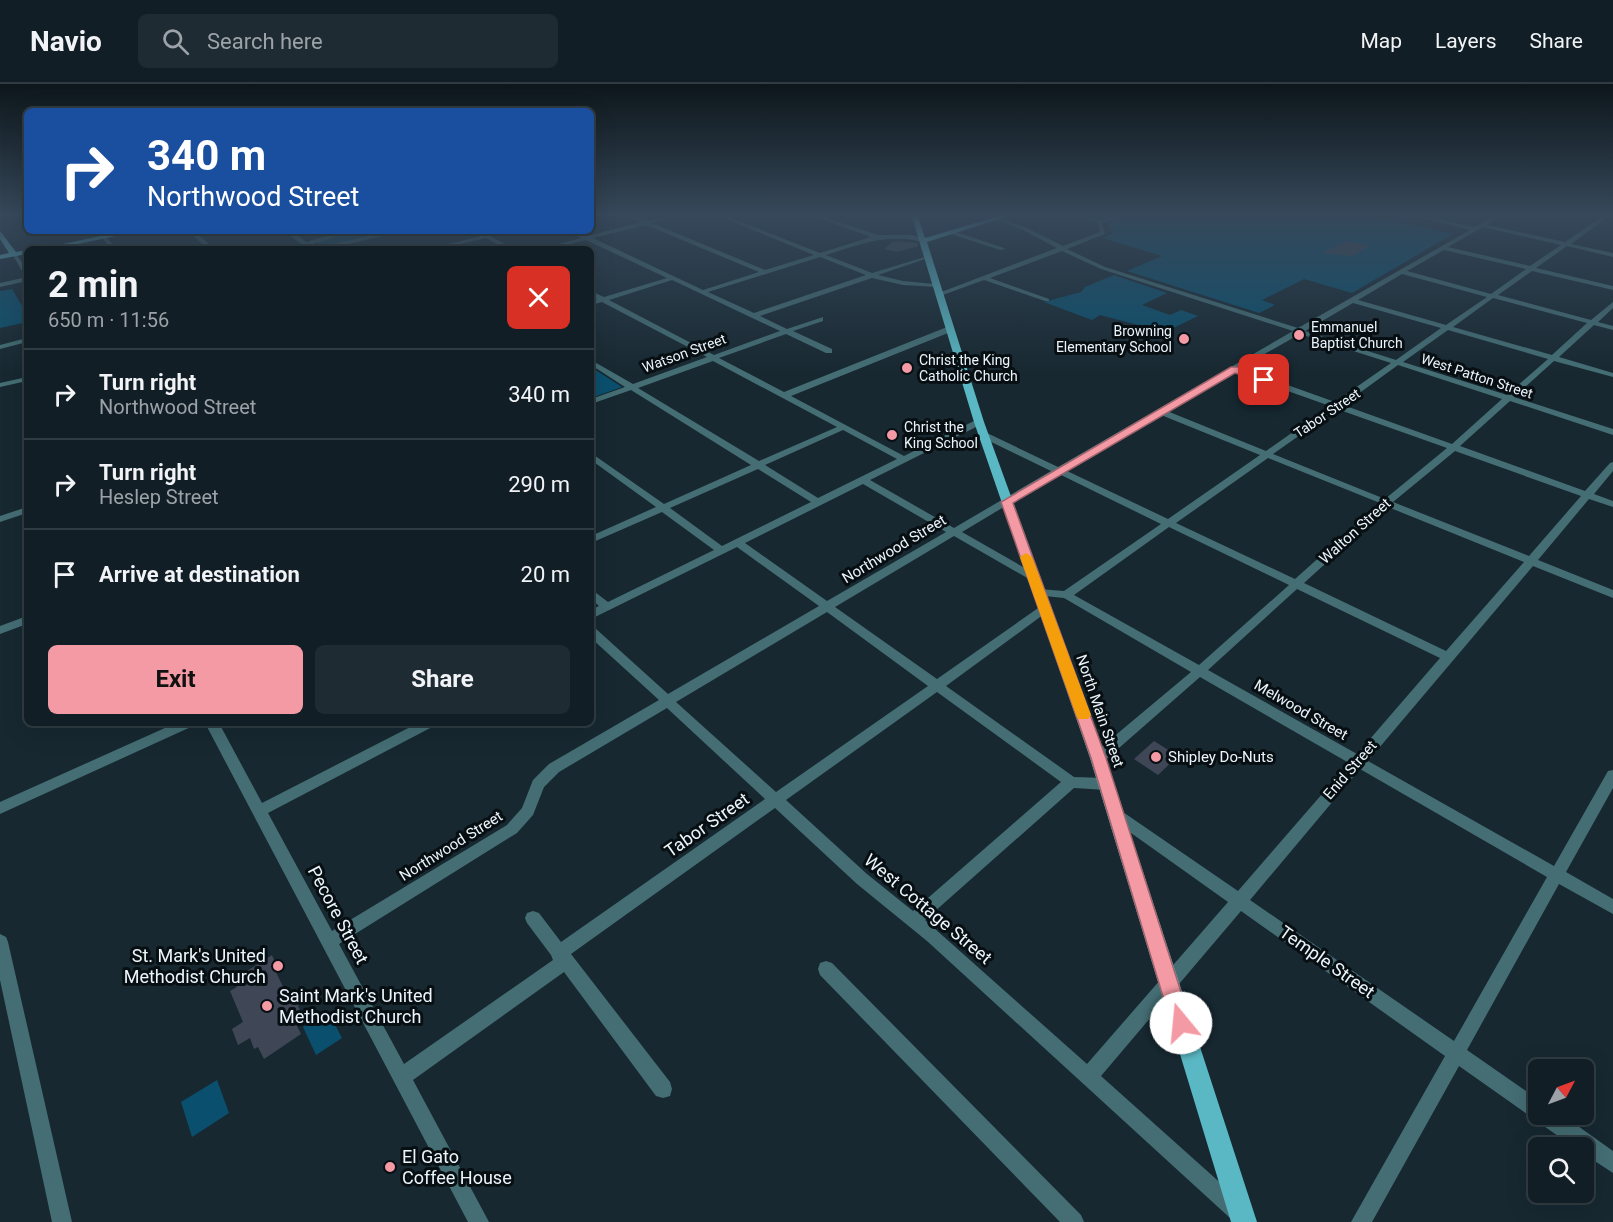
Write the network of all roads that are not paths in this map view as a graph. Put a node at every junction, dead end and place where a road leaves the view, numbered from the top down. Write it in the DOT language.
graph roads {
  1 [pos="649,267"];
  2 [pos="752,267"];
  3 [pos="780,267"];
  4 [pos="851,267"];
  5 [pos="898,267"];
  6 [pos="929,267"];
  7 [pos="1013,267"];
  8 [pos="1100,267"];
  9 [pos="1411,267"];
  10 [pos="1527,267"];
  11 [pos="1531,268"];
  12 [pos="764,272"];
  13 [pos="1402,272"];
  14 [pos="873,276"];
  15 [pos="672,278"];
  16 [pos="985,278"];
  17 [pos="24,280"];
  18 [pos="0,285"];
  19 [pos="1613,288"];
  20 [pos="937,291"];
  21 [pos="702,292"];
  22 [pos="594,294"];
  23 [pos="1491,296"];
  24 [pos="603,299"];
  25 [pos="1047,300"];
  26 [pos="1353,301"];
  27 [pos="594,302"];
  28 [pos="1613,304"];
  29 [pos="753,316"];
  30 [pos="820,319"];
  31 [pos="1593,323"];
  32 [pos="1448,328"];
  33 [pos="1613,328"];
  34 [pos="950,329"];
  35 [pos="786,331"];
  36 [pos="1299,332"];
  37 [pos="24,341"];
  38 [pos="0,347"];
  39 [pos="829,351"];
  40 [pos="713,357"];
  41 [pos="1554,358"];
  42 [pos="594,364"];
  43 [pos="1398,364"];
  44 [pos="1234,369"];
  45 [pos="1613,375"];
  46 [pos="24,380"];
  47 [pos="0,385"];
  48 [pos="632,387"];
  49 [pos="784,395"];
  50 [pos="1509,399"];
  51 [pos="594,401"];
  52 [pos="1337,406"];
  53 [pos="1162,412"];
  54 [pos="843,426"];
  55 [pos="981,428"];
  56 [pos="1613,432"];
  57 [pos="1454,447"];
  58 [pos="1266,454"];
  59 [pos="594,458"];
  60 [pos="904,459"];
  61 [pos="759,465"];
  62 [pos="1613,465"];
  63 [pos="1059,470"];
  64 [pos="863,480"];
  65 [pos="1587,495"];
  66 [pos="819,502"];
  67 [pos="1007,502"];
  68 [pos="1386,503"];
  69 [pos="1613,504"];
  70 [pos="662,508"];
  71 [pos="24,511"];
  72 [pos="0,519"];
  73 [pos="1168,523"];
  74 [pos="955,532"];
  75 [pos="594,539"];
  76 [pos="737,542"];
  77 [pos="721,550"];
  78 [pos="1529,561"];
  79 [pos="1296,584"];
  80 [pos="1039,593"];
  81 [pos="1613,594"];
  82 [pos="1066,595"];
  83 [pos="594,596"];
  84 [pos="607,607"];
  85 [pos="828,608"];
  86 [pos="594,614"];
  87 [pos="24,621"];
  88 [pos="0,630"];
  89 [pos="594,634"];
  90 [pos="1447,656"];
  91 [pos="1199,672"];
  92 [pos="937,686"];
  93 [pos="668,702"];
  94 [pos="181,726"];
  95 [pos="214,726"];
  96 [pos="423,726"];
  97 [pos="1098,758"];
  98 [pos="1358,762"];
  99 [pos="1613,775"];
  100 [pos="1071,782"];
  101 [pos="1106,784"];
  102 [pos="775,800"];
  103 [pos="0,808"];
  104 [pos="259,811"];
  105 [pos="1115,814"];
  106 [pos="1557,875"];
  107 [pos="1239,899"];
  108 [pos="1613,907"];
  109 [pos="533,918"];
  110 [pos="914,920"];
  111 [pos="329,941"];
  112 [pos="0,942"];
  113 [pos="559,953"];
  114 [pos="826,969"];
  115 [pos="1168,982"];
  116 [pos="1458,1053"];
  117 [pos="402,1077"];
  118 [pos="1088,1077"];
  119 [pos="663,1089"];
  120 [pos="1528,1103"];
  121 [pos="1559,1125"];
  122 [pos="1613,1163"];
  123 [pos="1243,1219"];
  124 [pos="62,1222"];
  125 [pos="479,1222"];
  126 [pos="1074,1222"];
  127 [pos="1361,1222"];
  1 -- 15 [label="street"];
  2 -- 12 [label="street"];
  3 -- 12 [label="street"];
  4 -- 14 [label="street"];
  5 -- 14 [label="street"];
  6 -- 20 [label="main road, North Main Street"];
  7 -- 16 [label="street"];
  8 -- 36 [label="street, West Patton Street"];
  9 -- 13 [label="street, Northwood Street"];
  10 -- 11 [label="street"];
  11 -- 19 [label="street"];
  11 -- 23 [label="street, Tabor Street"];
  12 -- 21 [label="street"];
  13 -- 23 [label="street"];
  13 -- 26 [label="street, Northwood Street"];
  14 -- 20 [label="street"];
  14 -- 29 [label="street"];
  15 -- 21 [label="street"];
  15 -- 24 [label="street"];
  16 -- 20 [label="street"];
  16 -- 25 [label="street"];
  17 -- 18 [label="street"];
  20 -- 34 [label="main road, North Main Street"];
  21 -- 29 [label="street"];
  22 -- 24 [label="street"];
  23 -- 31 [label="street"];
  23 -- 32 [label="street, Tabor Street"];
  24 -- 27 [label="street"];
  24 -- 40 [label="street"];
  26 -- 32 [label="street"];
  26 -- 36 [label="street, Northwood Street"];
  28 -- 31 [label="street, Walton Street"];
  29 -- 35 [label="street"];
  30 -- 35 [label="street, Watson Street"];
  31 -- 33 [label="street"];
  31 -- 41 [label="street, Walton Street"];
  32 -- 41 [label="street"];
  32 -- 43 [label="street, Tabor Street"];
  34 -- 49 [label="street"];
  34 -- 55 [label="main road, North Main Street"];
  35 -- 39 [label="street"];
  35 -- 40 [label="street, Watson Street"];
  36 -- 43 [label="street, West Patton Street"];
  36 -- 44 [label="street, Northwood Street"];
  37 -- 38 [label="street"];
  40 -- 48 [label="street, Watson Street"];
  40 -- 49 [label="street"];
  41 -- 45 [label="street"];
  41 -- 50 [label="street, Walton Street"];
  42 -- 48 [label="street"];
  43 -- 50 [label="street, West Patton Street"];
  43 -- 52 [label="street, Tabor Street"];
  44 -- 52 [label="street"];
  44 -- 53 [label="street, Northwood Street"];
  46 -- 47 [label="street"];
  48 -- 51 [label="street, Watson Street"];
  48 -- 61 [label="street"];
  49 -- 54 [label="street"];
  50 -- 56 [label="street, West Patton Street"];
  50 -- 57 [label="street, Walton Street"];
  52 -- 57 [label="street"];
  52 -- 58 [label="street, Tabor Street"];
  53 -- 58 [label="street"];
  53 -- 63 [label="street, Northwood Street"];
  54 -- 60 [label="street"];
  54 -- 61 [label="street"];
  55 -- 60 [label="street"];
  55 -- 63 [label="street"];
  55 -- 67 [label="main road, North Main Street"];
  57 -- 65 [label="street"];
  57 -- 68 [label="street, Walton Street"];
  58 -- 68 [label="street"];
  58 -- 73 [label="street, Tabor Street"];
  59 -- 70 [label="street"];
  60 -- 64 [label="street"];
  61 -- 66 [label="street"];
  61 -- 70 [label="street"];
  62 -- 65 [label="street, Enid Street"];
  63 -- 67 [label="street, Northwood Street"];
  63 -- 73 [label="street"];
  64 -- 66 [label="street"];
  64 -- 74 [label="street"];
  65 -- 69 [label="street"];
  65 -- 78 [label="street, Enid Street"];
  66 -- 76 [label="street"];
  67 -- 74 [label="street, Northwood Street"];
  67 -- 80 [label="main road, North Main Street"];
  68 -- 78 [label="street"];
  68 -- 79 [label="street, Walton Street"];
  70 -- 75 [label="street"];
  70 -- 77 [label="street"];
  71 -- 72 [label="street"];
  73 -- 79 [label="street"];
  73 -- 82 [label="street, Tabor Street"];
  74 -- 80 [label="street"];
  74 -- 85 [label="street, Northwood Street"];
  76 -- 77 [label="street"];
  76 -- 85 [label="street"];
  77 -- 84 [label="street"];
  78 -- 81 [label="street"];
  78 -- 90 [label="street, Enid Street"];
  79 -- 90 [label="street"];
  79 -- 91 [label="street, Walton Street"];
  80 -- 82 [label="street"];
  80 -- 92 [label="street, Tabor Street"];
  80 -- 97 [label="main road, North Main Street"];
  82 -- 91 [label="street, Melwood Street"];
  83 -- 84 [label="street"];
  84 -- 86 [label="street"];
  85 -- 92 [label="street"];
  85 -- 93 [label="street, Northwood Street"];
  87 -- 88 [label="street"];
  89 -- 93 [label="street, West Cottage Street"];
  90 -- 98 [label="street, Enid Street"];
  91 -- 97 [label="street, Walton Street"];
  91 -- 98 [label="street, Melwood Street"];
  92 -- 100 [label="street"];
  92 -- 102 [label="street, Tabor Street"];
  93 -- 102 [label="street, West Cottage Street"];
  93 -- 111 [label="street, Northwood Street"];
  94 -- 103 [label="street"];
  95 -- 104 [label="street, Pecore Street"];
  96 -- 104 [label="street"];
  97 -- 101 [label="main road, North Main Street"];
  98 -- 106 [label="street, Melwood Street"];
  98 -- 107 [label="street, Enid Street"];
  99 -- 106 [label="street"];
  100 -- 101 [label="street"];
  100 -- 110 [label="street"];
  101 -- 105 [label="main road, North Main Street"];
  102 -- 110 [label="street, West Cottage Street"];
  102 -- 113 [label="street, Tabor Street"];
  104 -- 111 [label="street, Pecore Street"];
  105 -- 107 [label="street, Temple Street"];
  105 -- 115 [label="main road, North Main Street"];
  106 -- 108 [label="street, Melwood Street"];
  106 -- 116 [label="street"];
  107 -- 115 [label="street, Enid Street"];
  107 -- 116 [label="street, Temple Street"];
  109 -- 113 [label="street"];
  110 -- 118 [label="street, West Cottage Street"];
  111 -- 117 [label="street, Pecore Street"];
  112 -- 124 [label="street"];
  113 -- 117 [label="street, Tabor Street"];
  113 -- 119 [label="street"];
  114 -- 126 [label="street"];
  115 -- 118 [label="street, Enid Street"];
  115 -- 123 [label="main road, North Main Street"];
  116 -- 120 [label="street, Temple Street"];
  116 -- 127 [label="street"];
  117 -- 125 [label="street, Pecore Street"];
  118 -- 123 [label="street, West Cottage Street"];
  121 -- 122 [label="street"];
}
